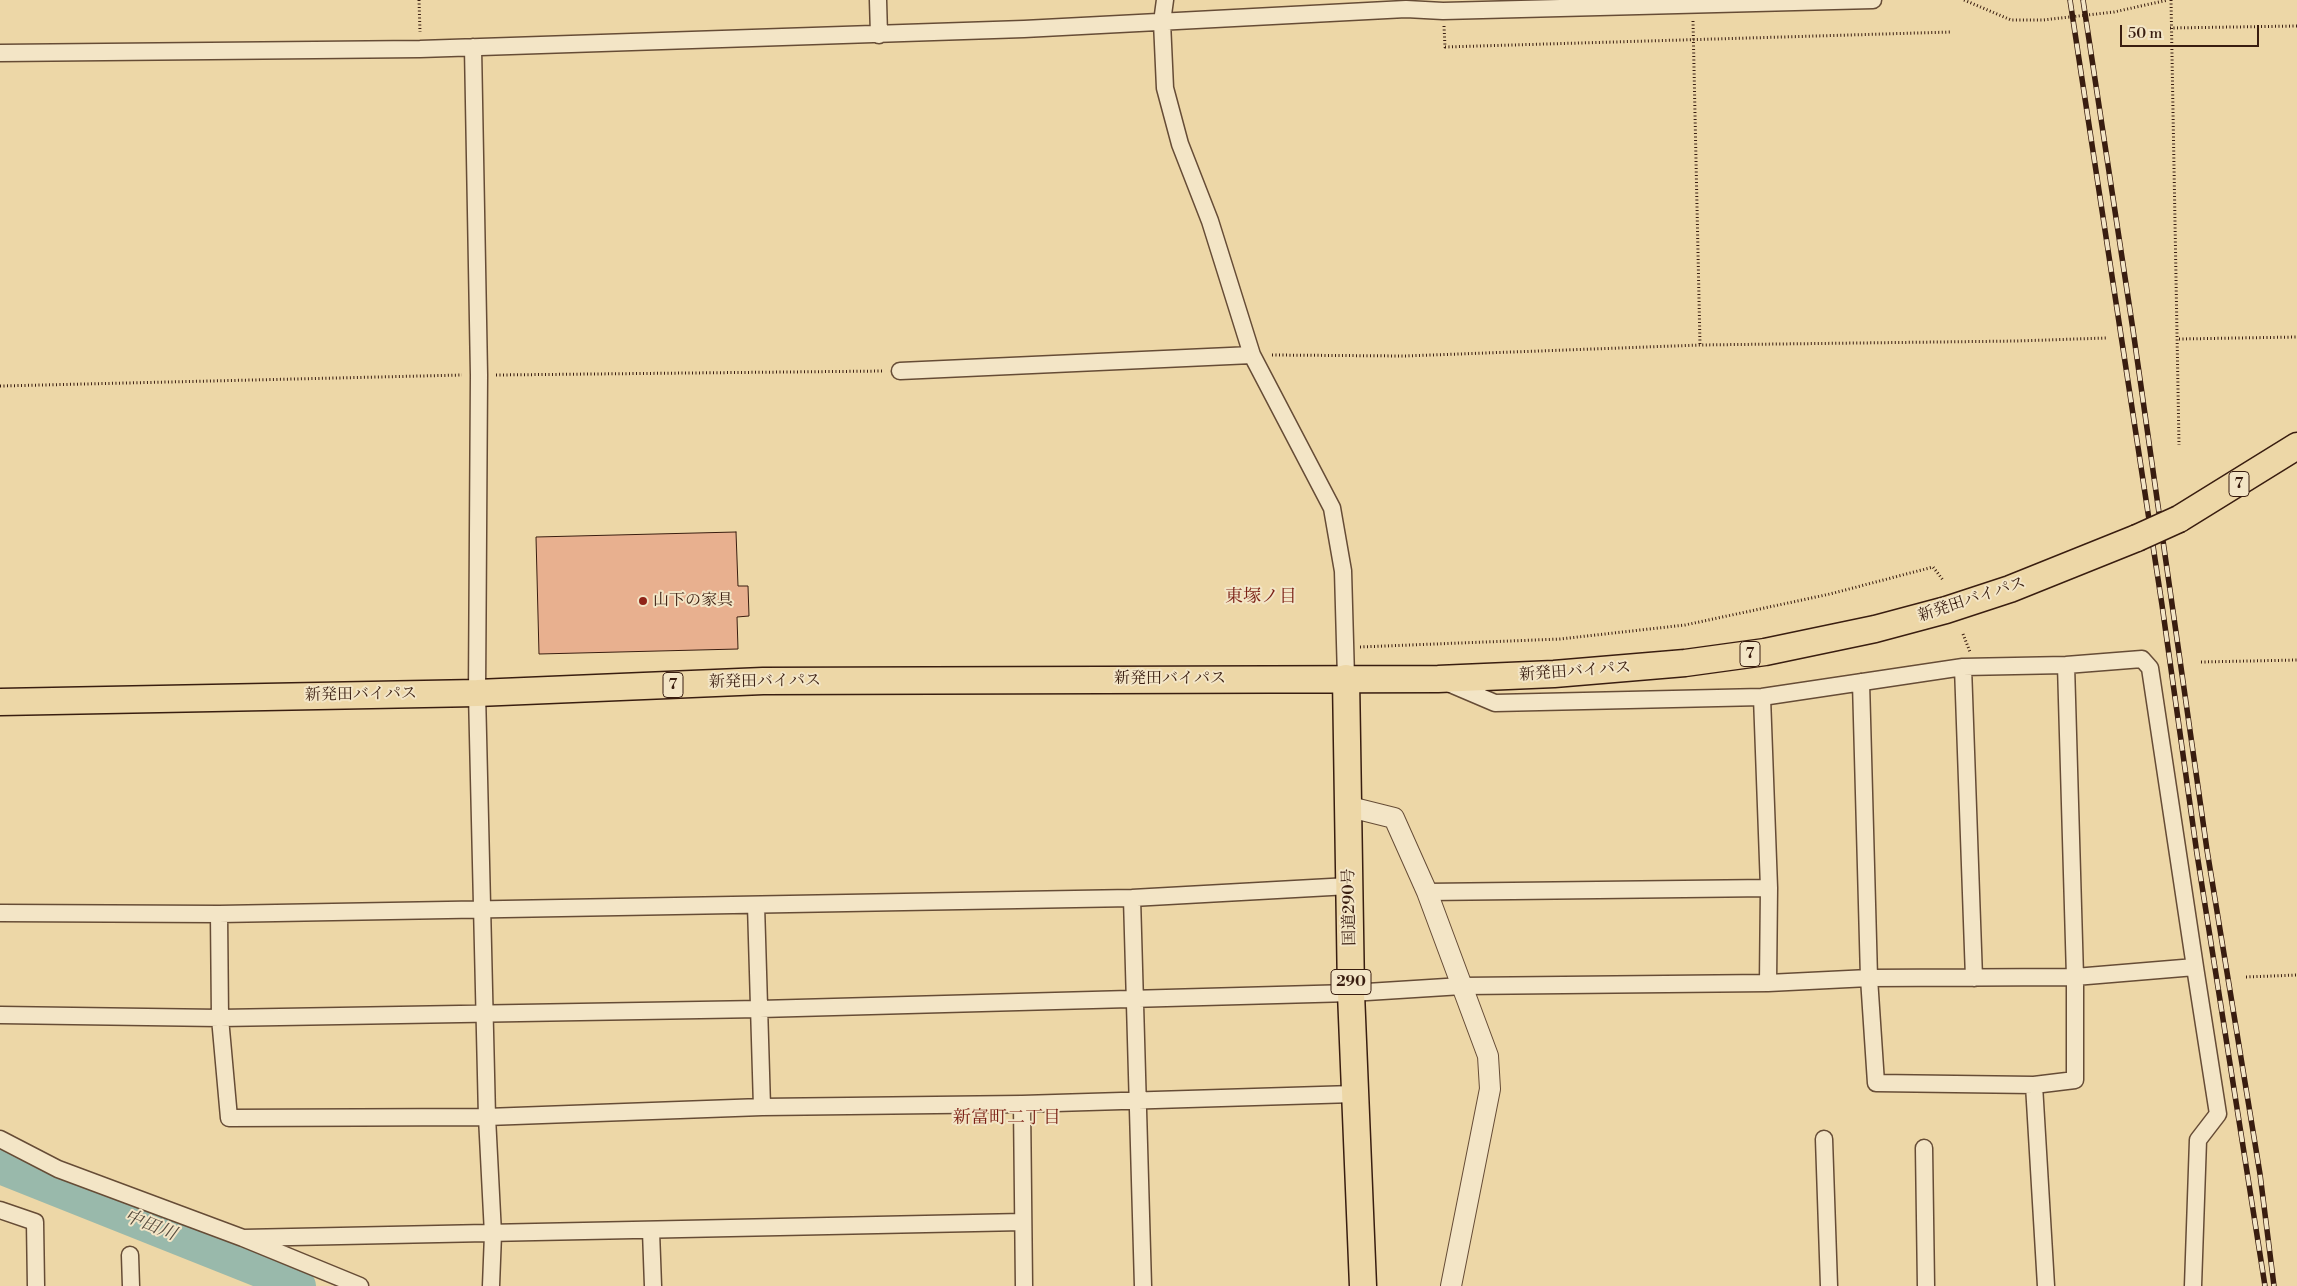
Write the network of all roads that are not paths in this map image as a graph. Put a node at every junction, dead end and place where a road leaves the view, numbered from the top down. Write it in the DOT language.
graph roads {
  1 [pos="878,0"];
  2 [pos="1165,0"];
  3 [pos="1873,0"];
  4 [pos="1162,22"];
  5 [pos="879,35"];
  6 [pos="473,47"];
  7 [pos="0,53"];
  8 [pos="1252,355"];
  9 [pos="900,371"];
  10 [pos="2297,446"];
  11 [pos="2066,665"];
  12 [pos="1963,667"];
  13 [pos="1346,678"];
  14 [pos="1438,678"];
  15 [pos="1861,682"];
  16 [pos="477,693"];
  17 [pos="1762,697"];
  18 [pos="0,702"];
  19 [pos="1350,807"];
  20 [pos="1350,886"];
  21 [pos="1769,888"];
  22 [pos="1427,892"];
  23 [pos="1132,898"];
  24 [pos="756,905"];
  25 [pos="484,909"];
  26 [pos="0,913"];
  27 [pos="219,914"];
  28 [pos="2195,967"];
  29 [pos="1869,978"];
  30 [pos="1974,978"];
  31 [pos="2075,978"];
  32 [pos="1768,983"];
  33 [pos="1462,986"];
  34 [pos="1352,993"];
  35 [pos="1136,998"];
  36 [pos="760,1009"];
  37 [pos="485,1014"];
  38 [pos="0,1015"];
  39 [pos="220,1018"];
  40 [pos="2034,1085"];
  41 [pos="1354,1094"];
  42 [pos="1139,1100"];
  43 [pos="1022,1104"];
  44 [pos="762,1107"];
  45 [pos="487,1117"];
  46 [pos="0,1139"];
  47 [pos="1824,1139"];
  48 [pos="1924,1148"];
  49 [pos="0,1210"];
  50 [pos="1023,1222"];
  51 [pos="652,1231"];
  52 [pos="493,1234"];
  53 [pos="242,1238"];
  54 [pos="130,1255"];
  55 [pos="36,1286"];
  56 [pos="132,1286"];
  57 [pos="360,1286"];
  58 [pos="491,1286"];
  59 [pos="653,1286"];
  60 [pos="1024,1286"];
  61 [pos="1143,1286"];
  62 [pos="1363,1286"];
  63 [pos="1451,1286"];
  64 [pos="1829,1286"];
  65 [pos="1926,1286"];
  66 [pos="2046,1286"];
  67 [pos="2193,1286"];
  1 -- 5 [label="street"];
  2 -- 4 [label="street"];
  3 -- 4 [label="street"];
  4 -- 5 [label="street"];
  4 -- 8 [label="street"];
  5 -- 6 [label="street"];
  6 -- 7 [label="street"];
  6 -- 16 [label="street"];
  8 -- 9 [label="street"];
  8 -- 13 [label="street"];
  10 -- 14 [label="highway, 新発田バイパス / 7, bridge"];
  11 -- 12 [label="street"];
  11 -- 28 [label="street"];
  11 -- 31 [label="street"];
  12 -- 15 [label="street"];
  12 -- 30 [label="street"];
  13 -- 14 [label="highway, 新発田バイパス / 7"];
  13 -- 16 [label="highway, 新発田バイパス / 7"];
  13 -- 19 [label="highway, 国道290号 / 290"];
  14 -- 17 [label="street"];
  15 -- 17 [label="street"];
  15 -- 29 [label="street"];
  16 -- 18 [label="highway, 新発田バイパス / 7"];
  16 -- 25 [label="street"];
  17 -- 21 [label="street"];
  19 -- 20 [label="highway, 国道290号 / 290"];
  19 -- 22 [label="street"];
  20 -- 23 [label="street"];
  20 -- 34 [label="highway, 国道290号 / 290"];
  21 -- 22 [label="street"];
  21 -- 32 [label="street"];
  22 -- 33 [label="street"];
  23 -- 24 [label="street"];
  23 -- 35 [label="street"];
  24 -- 25 [label="street"];
  24 -- 36 [label="street"];
  25 -- 27 [label="street"];
  25 -- 37 [label="street"];
  26 -- 27 [label="street"];
  27 -- 39 [label="street"];
  28 -- 31 [label="street"];
  28 -- 67 [label="street"];
  29 -- 30 [label="street"];
  29 -- 32 [label="street"];
  29 -- 40 [label="street"];
  30 -- 31 [label="street"];
  31 -- 40 [label="street"];
  32 -- 33 [label="street"];
  33 -- 34 [label="street"];
  33 -- 63 [label="street"];
  34 -- 35 [label="street"];
  34 -- 41 [label="highway, 国道290号 / 290"];
  35 -- 36 [label="street"];
  35 -- 42 [label="street"];
  36 -- 37 [label="street"];
  36 -- 44 [label="street"];
  37 -- 39 [label="street"];
  37 -- 45 [label="street"];
  38 -- 39 [label="street"];
  39 -- 45 [label="street"];
  40 -- 66 [label="street"];
  41 -- 42 [label="street"];
  41 -- 62 [label="highway, 国道290号 / 290"];
  42 -- 43 [label="street"];
  42 -- 61 [label="street"];
  43 -- 44 [label="street"];
  43 -- 50 [label="street"];
  44 -- 45 [label="street"];
  45 -- 52 [label="street"];
  46 -- 53 [label="street"];
  47 -- 64 [label="street"];
  48 -- 65 [label="street"];
  49 -- 55 [label="street"];
  50 -- 51 [label="street"];
  50 -- 60 [label="street"];
  51 -- 52 [label="street"];
  51 -- 59 [label="street"];
  52 -- 53 [label="street"];
  52 -- 58 [label="street"];
  53 -- 57 [label="street"];
  54 -- 56 [label="street"];
}
